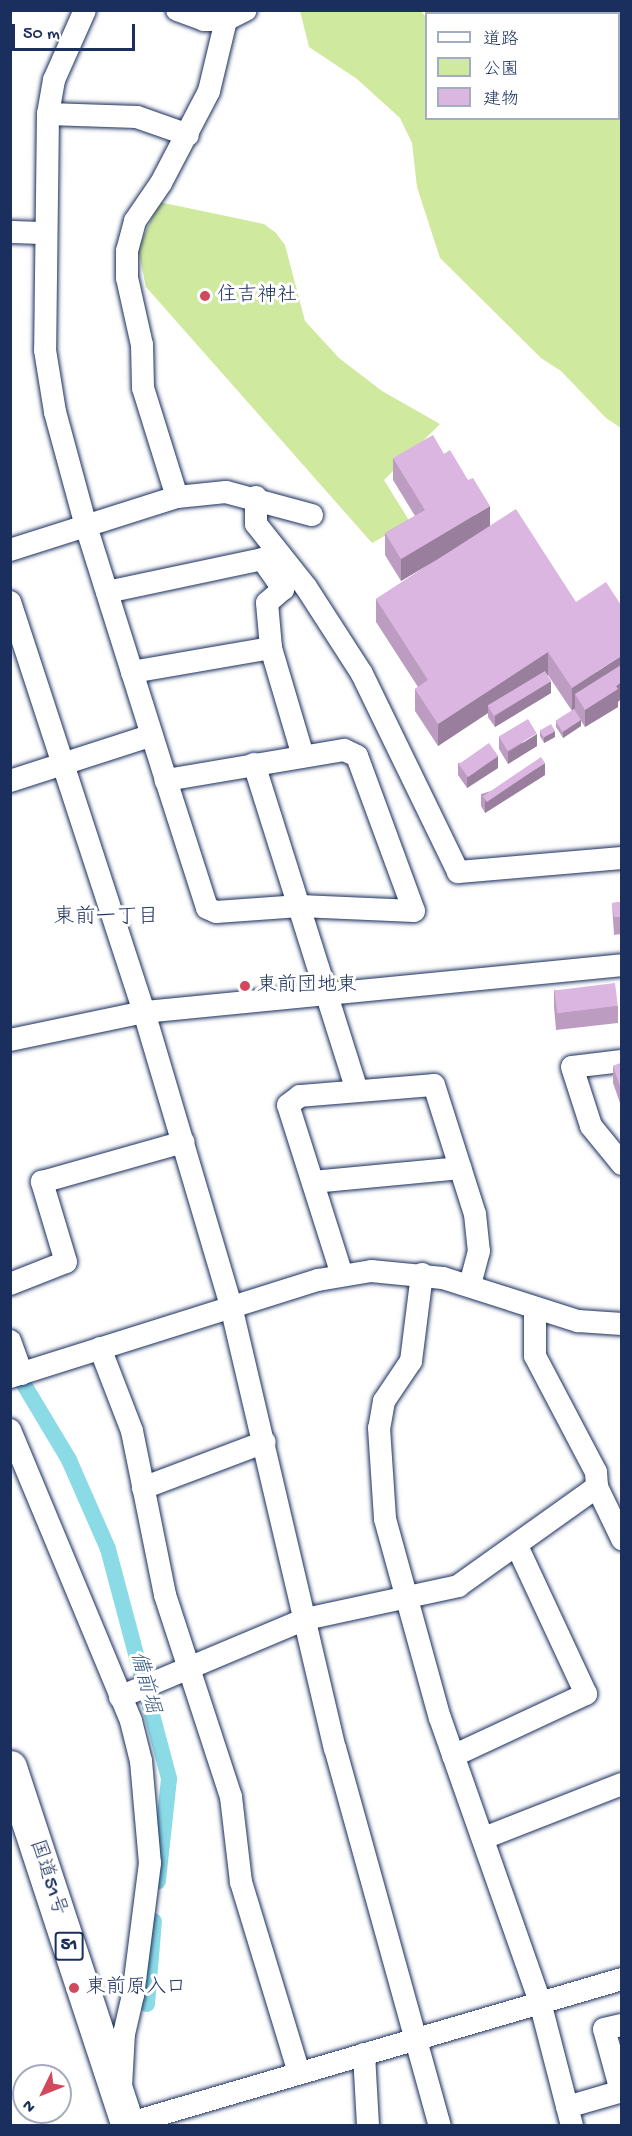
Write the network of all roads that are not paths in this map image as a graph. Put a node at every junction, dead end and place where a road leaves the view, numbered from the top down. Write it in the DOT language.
graph roads {
  1 [pos="86,10"];
  2 [pos="177,10"];
  3 [pos="236,15"];
  4 [pos="48,114"];
  5 [pos="188,135"];
  6 [pos="10,232"];
  7 [pos="44,233"];
  8 [pos="177,497"];
  9 [pos="256,497"];
  10 [pos="312,515"];
  11 [pos="86,526"];
  12 [pos="10,550"];
  13 [pos="107,592"];
  14 [pos="10,602"];
  15 [pos="271,648"];
  16 [pos="132,672"];
  17 [pos="152,735"];
  18 [pos="303,756"];
  19 [pos="61,764"];
  20 [pos="255,764"];
  21 [pos="166,780"];
  22 [pos="10,781"];
  23 [pos="621,858"];
  24 [pos="300,906"];
  25 [pos="621,965"];
  26 [pos="329,993"];
  27 [pos="144,1012"];
  28 [pos="10,1040"];
  29 [pos="621,1061"];
  30 [pos="357,1090"];
  31 [pos="183,1142"];
  32 [pos="621,1164"];
  33 [pos="460,1168"];
  34 [pos="313,1182"];
  35 [pos="422,1274"];
  36 [pos="342,1275"];
  37 [pos="10,1284"];
  38 [pos="470,1285"];
  39 [pos="231,1306"];
  40 [pos="535,1308"];
  41 [pos="621,1324"];
  42 [pos="10,1341"];
  43 [pos="100,1348"];
  44 [pos="16,1376"];
  45 [pos="10,1430"];
  46 [pos="265,1442"];
  47 [pos="597,1486"];
  48 [pos="143,1488"];
  49 [pos="621,1539"];
  50 [pos="517,1546"];
  51 [pos="406,1599"];
  52 [pos="306,1619"];
  53 [pos="190,1670"];
  54 [pos="136,1691"];
  55 [pos="453,1756"];
  56 [pos="10,1767"];
  57 [pos="621,1784"];
  58 [pos="484,1838"];
  59 [pos="621,1979"];
  60 [pos="540,2001"];
  61 [pos="621,2025"];
  62 [pos="416,2038"];
  63 [pos="364,2054"];
  64 [pos="299,2073"];
  65 [pos="621,2091"];
  66 [pos="570,2116"];
  67 [pos="122,2119"];
  68 [pos="368,2126"];
  69 [pos="440,2126"];
  1 -- 4 [label="street"];
  2 -- 3 [label="street"];
  3 -- 5 [label="street"];
  4 -- 5 [label="street"];
  4 -- 7 [label="street"];
  5 -- 8 [label="street"];
  6 -- 7 [label="street"];
  7 -- 11 [label="street"];
  8 -- 9 [label="street"];
  8 -- 11 [label="street"];
  9 -- 10 [label="street"];
  9 -- 23 [label="street"];
  11 -- 12 [label="street"];
  11 -- 13 [label="street"];
  13 -- 15 [label="street"];
  13 -- 16 [label="street"];
  14 -- 19 [label="street"];
  15 -- 16 [label="street"];
  15 -- 18 [label="street"];
  16 -- 17 [label="street"];
  17 -- 19 [label="street"];
  17 -- 21 [label="street"];
  18 -- 20 [label="street"];
  18 -- 24 [label="street"];
  19 -- 22 [label="street"];
  19 -- 27 [label="street"];
  20 -- 21 [label="street"];
  20 -- 24 [label="street"];
  21 -- 24 [label="street"];
  24 -- 26 [label="street"];
  25 -- 26 [label="street"];
  26 -- 27 [label="street"];
  26 -- 30 [label="street"];
  27 -- 28 [label="street"];
  27 -- 31 [label="street"];
  29 -- 32 [label="street"];
  30 -- 33 [label="street"];
  30 -- 34 [label="street"];
  31 -- 37 [label="street"];
  31 -- 39 [label="street"];
  33 -- 34 [label="street"];
  33 -- 38 [label="street"];
  34 -- 36 [label="street"];
  35 -- 36 [label="street"];
  35 -- 38 [label="street"];
  35 -- 51 [label="street"];
  36 -- 39 [label="street"];
  38 -- 40 [label="street"];
  39 -- 43 [label="street"];
  39 -- 46 [label="street"];
  40 -- 41 [label="street"];
  40 -- 47 [label="street"];
  42 -- 44 [label="street"];
  43 -- 44 [label="street"];
  43 -- 48 [label="street"];
  45 -- 54 [label="street"];
  46 -- 48 [label="street"];
  46 -- 52 [label="street"];
  47 -- 49 [label="street"];
  47 -- 50 [label="street"];
  48 -- 53 [label="street"];
  50 -- 51 [label="street"];
  50 -- 55 [label="street"];
  51 -- 52 [label="street"];
  51 -- 55 [label="street"];
  52 -- 53 [label="street"];
  52 -- 62 [label="street"];
  53 -- 54 [label="street"];
  53 -- 64 [label="street"];
  54 -- 67 [label="street"];
  55 -- 58 [label="street"];
  56 -- 67 [label="highway, 国道51号 / 51"];
  57 -- 58 [label="street"];
  58 -- 60 [label="street"];
  59 -- 60 [label="street"];
  60 -- 62 [label="street"];
  60 -- 66 [label="street"];
  61 -- 65 [label="street"];
  62 -- 63 [label="street"];
  62 -- 69 [label="street"];
  63 -- 64 [label="street"];
  63 -- 68 [label="street"];
  64 -- 67 [label="street"];
  65 -- 66 [label="street"];
}
